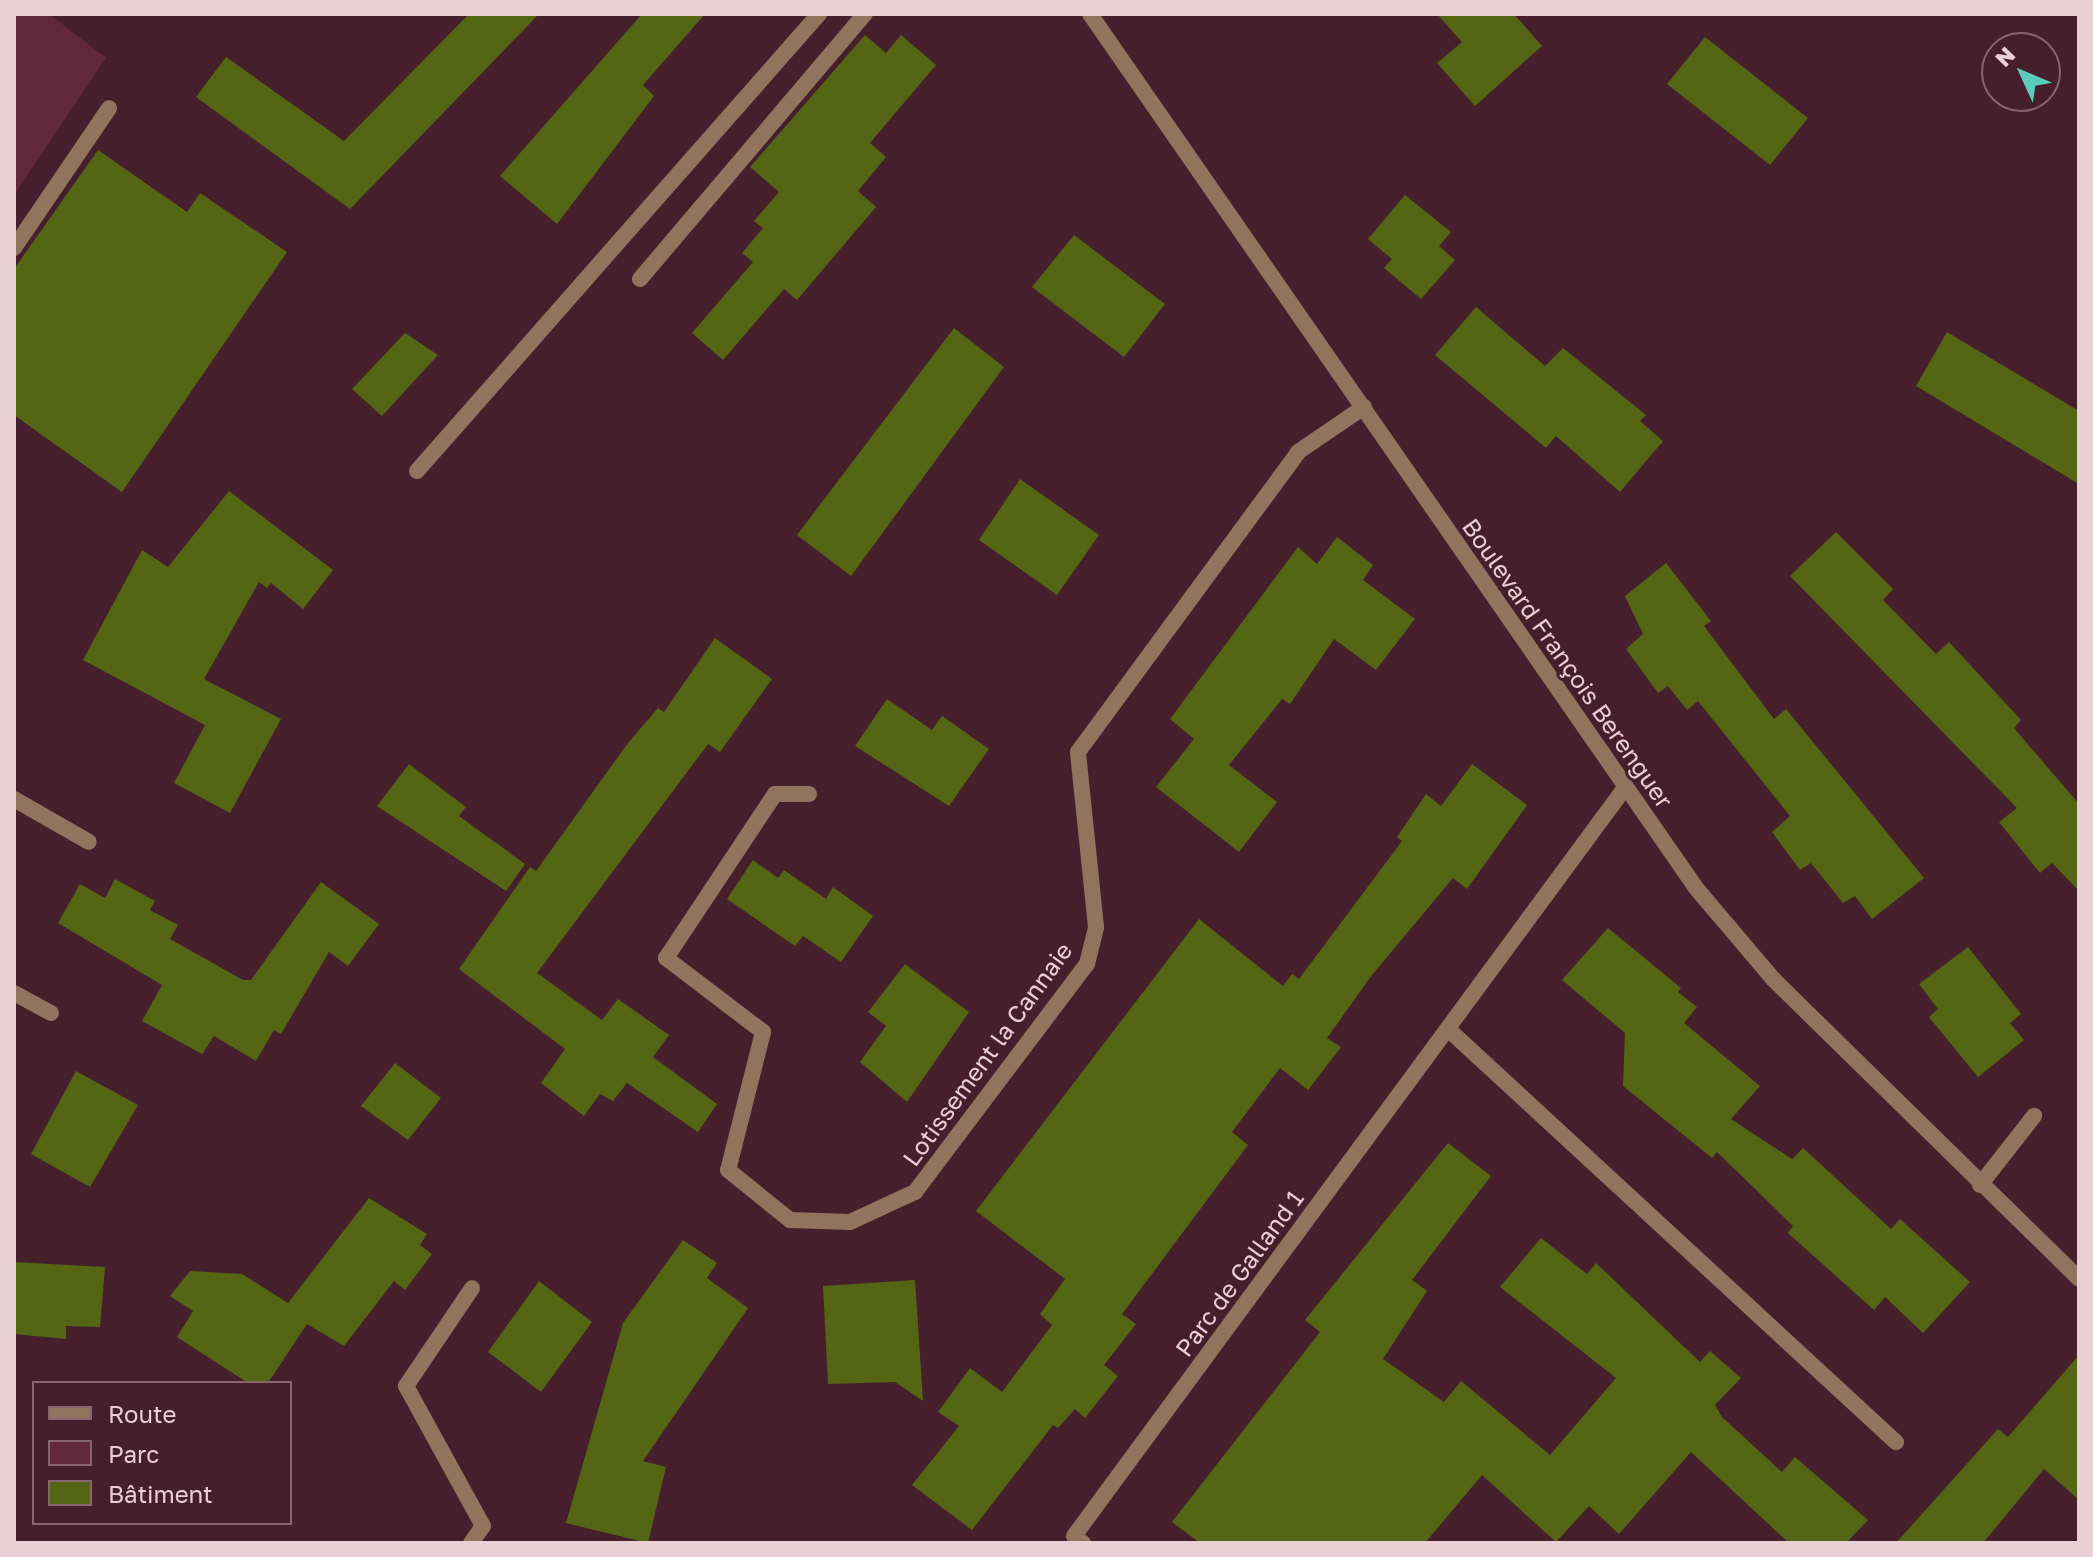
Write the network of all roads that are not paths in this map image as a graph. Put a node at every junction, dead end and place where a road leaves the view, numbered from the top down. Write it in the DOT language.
graph roads {
  1 [pos="819,14"];
  2 [pos="865,14"];
  3 [pos="1090,14"];
  4 [pos="109,108"];
  5 [pos="14,248"];
  6 [pos="640,279"];
  7 [pos="1364,407"];
  8 [pos="417,471"];
  9 [pos="1624,789"];
  10 [pos="809,794"];
  11 [pos="14,799"];
  12 [pos="89,842"];
  13 [pos="14,993"];
  14 [pos="51,1013"];
  15 [pos="1449,1030"];
  16 [pos="2034,1116"];
  17 [pos="1980,1185"];
  18 [pos="2079,1279"];
  19 [pos="472,1288"];
  20 [pos="1896,1442"];
  21 [pos="471,1543"];
  22 [pos="1083,1543"];
  1 -- 8 [label="street"];
  2 -- 6 [label="street"];
  3 -- 7 [label="street, Boulevard François Berenguer"];
  4 -- 5 [label="street"];
  7 -- 9 [label="street, Boulevard François Berenguer"];
  7 -- 10 [label="street, Lotissement la Cannaie"];
  9 -- 15 [label="street, Parc de Galland 1"];
  9 -- 17 [label="street, Boulevard François Berenguer"];
  11 -- 12 [label="street"];
  13 -- 14 [label="street"];
  15 -- 20 [label="street"];
  15 -- 22 [label="street, Parc de Galland 1"];
  16 -- 17 [label="street"];
  17 -- 18 [label="street, Boulevard François Berenguer"];
  19 -- 21 [label="street"];
}
